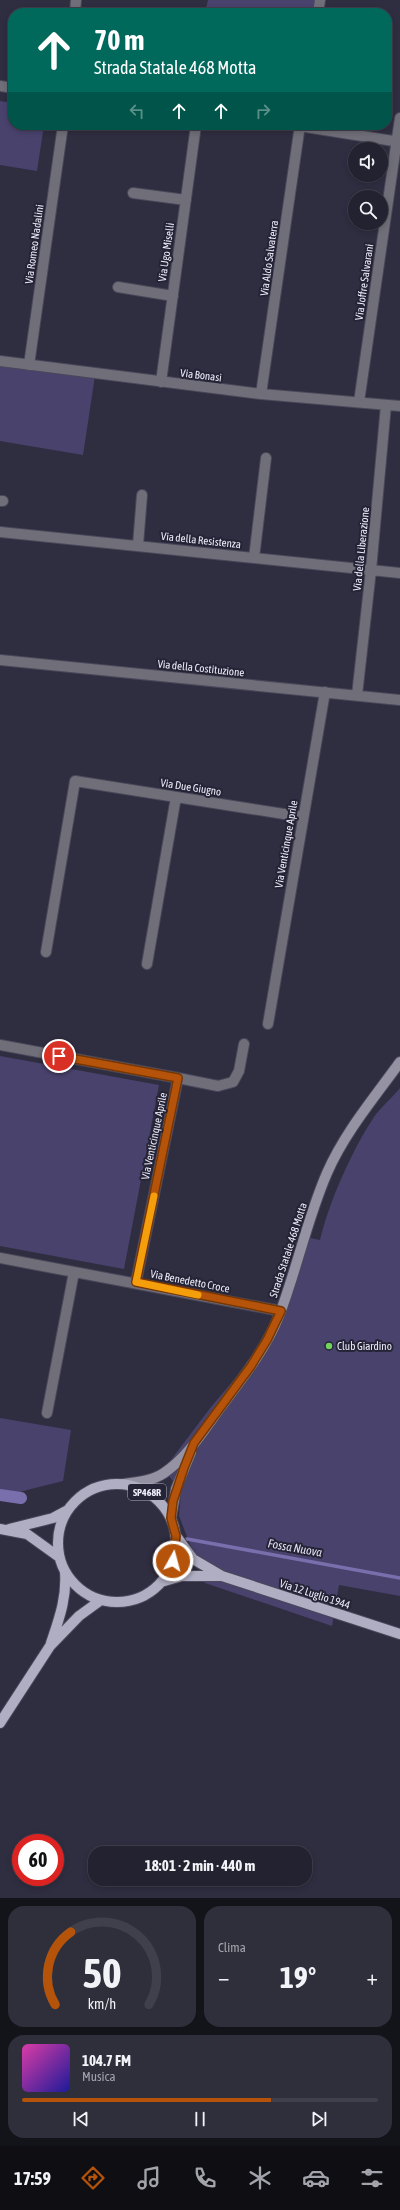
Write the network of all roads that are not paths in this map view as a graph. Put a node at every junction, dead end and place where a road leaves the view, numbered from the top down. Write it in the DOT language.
graph roads {
  1 [pos="400,118"];
  2 [pos="62,130"];
  3 [pos="195,130"];
  4 [pos="297,130"];
  5 [pos="327,130"];
  6 [pos="398,142"];
  7 [pos="133,193"];
  8 [pos="186,200"];
  9 [pos="118,287"];
  10 [pos="172,296"];
  11 [pos="0,362"];
  12 [pos="29,365"];
  13 [pos="160,382"];
  14 [pos="261,394"];
  15 [pos="359,402"];
  16 [pos="386,405"];
  17 [pos="400,406"];
  18 [pos="266,458"];
  19 [pos="142,495"];
  20 [pos="0,532"];
  21 [pos="138,545"];
  22 [pos="254,558"];
  23 [pos="371,570"];
  24 [pos="400,573"];
  25 [pos="0,660"];
  26 [pos="325,692"];
  27 [pos="357,695"];
  28 [pos="400,700"];
  29 [pos="176,797"];
  30 [pos="303,817"];
  31 [pos="46,952"];
  32 [pos="147,964"];
  33 [pos="268,1024"];
  34 [pos="244,1044"];
  35 [pos="0,1045"];
  36 [pos="400,1062"];
  37 [pos="178,1078"];
  38 [pos="0,1258"];
  39 [pos="74,1272"];
  40 [pos="136,1282"];
  41 [pos="281,1311"];
  42 [pos="47,1413"];
  43 [pos="194,1443"];
  44 [pos="123,1484"];
  45 [pos="68,1510"];
  46 [pos="171,1518"];
  47 [pos="2,1529"];
  48 [pos="176,1536"];
  49 [pos="59,1557"];
  50 [pos="65,1572"];
  51 [pos="222,1576"];
  52 [pos="161,1582"];
  53 [pos="101,1600"];
  54 [pos="400,1634"];
  55 [pos="50,1646"];
  56 [pos="0,1723"];
  1 -- 6 [label="street, Via Joffre Salvarani"];
  2 -- 12 [label="street, Via Romeo Nadalini"];
  3 -- 8 [label="street, Via Ugo Miselli"];
  4 -- 14 [label="street, Via Aldo Salvaterra"];
  5 -- 6 [label="street"];
  6 -- 15 [label="street, Via Joffre Salvarani"];
  7 -- 8 [label="street"];
  8 -- 10 [label="street, Via Ugo Miselli"];
  9 -- 10 [label="street"];
  10 -- 13 [label="street, Via Ugo Miselli"];
  11 -- 12 [label="street, Via Bonasi"];
  12 -- 13 [label="street, Via Bonasi"];
  13 -- 14 [label="street, Via Bonasi"];
  14 -- 15 [label="street, Via Bonasi"];
  15 -- 16 [label="street, Via Bonasi"];
  16 -- 17 [label="street, Via Bonasi"];
  16 -- 23 [label="street, Via della Liberazione"];
  18 -- 22 [label="street"];
  19 -- 21 [label="street"];
  20 -- 21 [label="street, Via della Resistenza"];
  21 -- 22 [label="street, Via della Resistenza"];
  22 -- 23 [label="street, Via della Resistenza"];
  23 -- 24 [label="street, Via della Resistenza"];
  23 -- 27 [label="street, Via della Liberazione"];
  25 -- 26 [label="street, Via della Costituzione"];
  26 -- 27 [label="street, Via della Costituzione"];
  26 -- 30 [label="street, Via Venticinque Aprile"];
  27 -- 28 [label="street, Via della Costituzione"];
  29 -- 30 [label="street, Via Due Giugno"];
  29 -- 31 [label="street, Via Due Giugno"];
  29 -- 32 [label="street"];
  30 -- 33 [label="street, Via Venticinque Aprile"];
  34 -- 37 [label="street"];
  35 -- 37 [label="street"];
  36 -- 41 [label="main road, Strada Statale 468 Motta"];
  37 -- 40 [label="street, Via Venticinque Aprile"];
  38 -- 39 [label="street, Via Benedetto Croce"];
  39 -- 40 [label="street, Via Benedetto Croce"];
  39 -- 42 [label="street"];
  40 -- 41 [label="street, Via Benedetto Croce"];
  41 -- 43 [label="main road, Strada Statale 468 Motta"];
  43 -- 44 [label="main road"];
  43 -- 46 [label="main road"];
  44 -- 45 [label="main road, SP468R"];
  44 -- 46 [label="main road, SP468R"];
  45 -- 47 [label="main road"];
  45 -- 49 [label="main road, SP468R"];
  46 -- 48 [label="main road, SP468R"];
  47 -- 49 [label="main road"];
  48 -- 51 [label="main road"];
  48 -- 52 [label="main road, SP468R"];
  49 -- 50 [label="main road, SP468R"];
  50 -- 53 [label="main road, SP468R"];
  50 -- 55 [label="main road, SP468R"];
  51 -- 52 [label="main road"];
  51 -- 54 [label="main road, Via 12 Luglio 1944"];
  52 -- 53 [label="main road, SP468R"];
  53 -- 55 [label="main road, SP468R"];
  55 -- 56 [label="main road, SP468R"];
}
